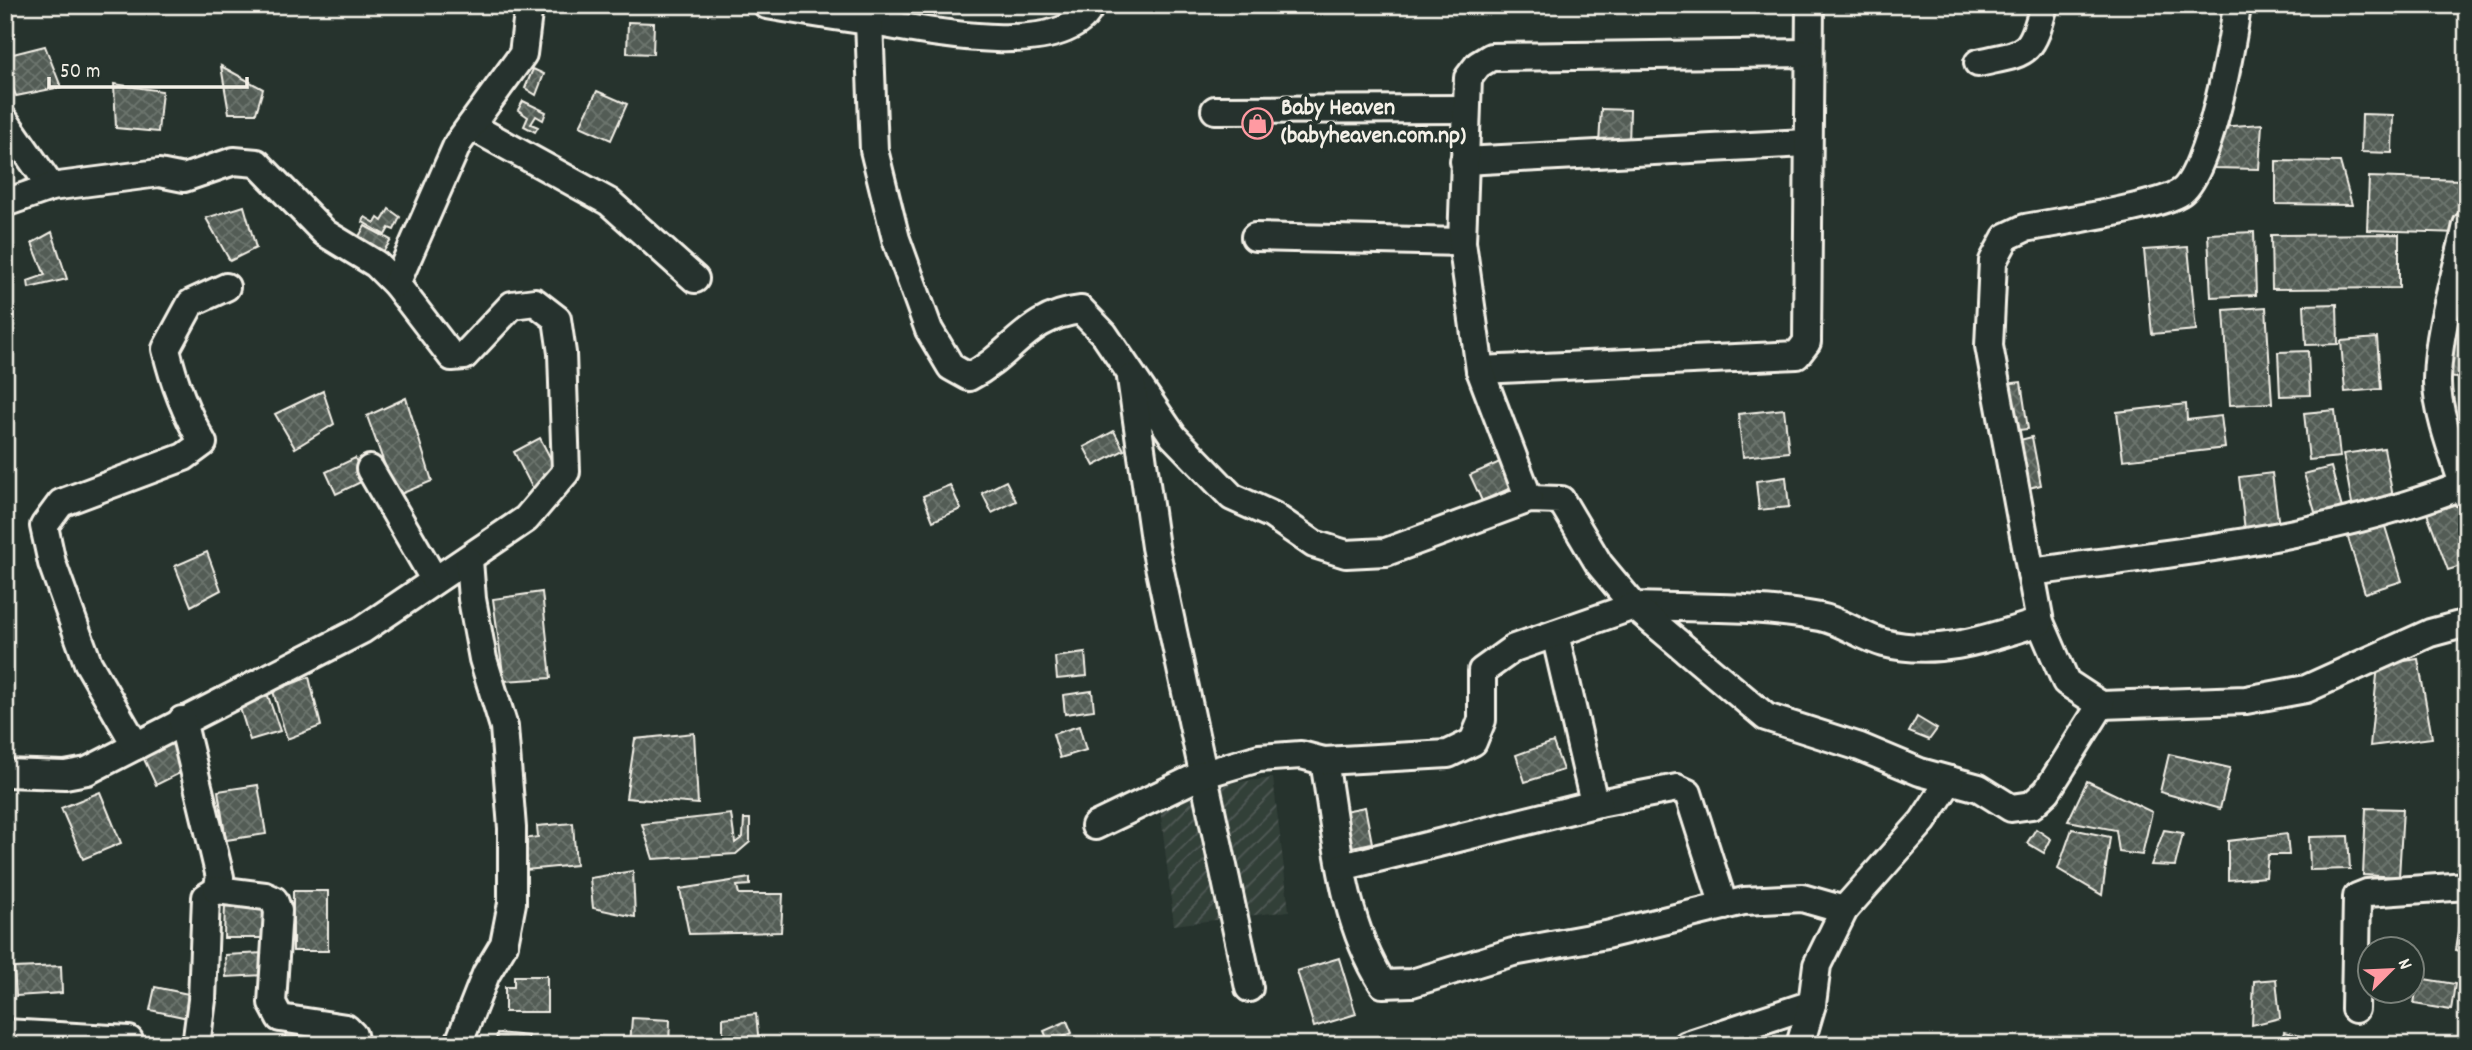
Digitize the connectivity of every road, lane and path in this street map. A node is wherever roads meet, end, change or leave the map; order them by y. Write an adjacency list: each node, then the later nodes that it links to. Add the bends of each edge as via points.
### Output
1 (529, 5): 13 (street, via 523,54)
2 (767, 5): 7 (street)
3 (1091, 5): 7 (street, via 1086,16 1028,38 961,37)
4 (1810, 5): 8 (street)
5 (2044, 5): 9 (street, via 2035,39 2024,52)
6 (2237, 5): 31 (street, via 2217,107 2193,178 2181,192 2025,228 2006,237 1993,261 1989,346)
7 (869, 21): 25 (street, via 877,163 896,239 929,330 951,367 969,377 992,365 1024,333 1056,313 1081,310)
8 (1809, 53): 10 (street, via 1491,57 1468,78); 14 (street)
9 (1978, 63)
10 (1466, 109): 11 (street); 15 (street)
11 (1215, 110)
12 (5, 121): 16 (street)
13 (471, 126): 21 (street, via 610,202); 22 (street, via 458,144)
14 (1806, 143): 15 (street); 24 (street, via 1807,342 1797,355)
15 (1464, 160): 20 (street)
16 (51, 187): 17 (street); 22 (street, via 159,173 184,178 234,161 257,163 324,233 376,264)
17 (5, 203)
18 (2467, 225): 26 (street, via 2437,382)
19 (1255, 237): 20 (street)
20 (1462, 242): 24 (street)
21 (695, 279)
22 (396, 284): 30 (street, via 452,357 464,356 512,305 535,302 557,319 566,472 526,519)
23 (226, 287): 39 (street, via 191,303 166,349 174,382 203,443 184,457 61,503 44,526 52,563 88,663)
24 (1480, 370): 29 (street)
25 (1130, 373): 29 (street, via 1173,436 1232,497 1272,515 1314,544 1346,554 1385,552); 42 (street, via 1155,547)
26 (2459, 445): 28 (street)
27 (370, 469): 32 (street)
28 (2465, 491): 31 (street, via 2318,530 2249,543)
29 (1530, 499): 33 (street, via 1561,500 1599,564)
30 (469, 560): 32 (street); 58 (street, via 483,659 504,727 512,903 504,944 486,974)
31 (2031, 572): 34 (street)
32 (434, 579): 38 (street, via 362,630)
33 (1634, 606): 34 (street, via 1770,611 1823,618 1884,643 1935,649); 36 (street); 43 (street, via 1766,717)
34 (2040, 622): 37 (street, via 2066,682)
35 (2467, 623): 37 (street, via 2430,633 2306,690 2246,700)
36 (1555, 634): 40 (street, via 1514,648 1482,671 1482,720 1473,742 1448,754); 44 (street, via 1592,794)
37 (2101, 705): 43 (street, via 2047,791 2032,805 2011,808 1979,788)
38 (182, 719): 39 (street); 48 (street, via 217,858)
39 (136, 746): 41 (street, via 87,771)
40 (1324, 761): 42 (street, via 1301,755 1259,758); 46 (street)
41 (5, 773)
42 (1201, 775): 45 (street); 51 (street)
43 (1950, 780): 50 (street, via 1923,821)
44 (1599, 803): 46 (street); 49 (street, via 1677,788 1688,793)
45 (1095, 826)
46 (1342, 867): 49 (street, via 1349,908 1366,957 1383,984 1412,983 1513,952)
47 (2467, 886): 53 (street, via 2367,892 2357,897)
48 (218, 890): 56 (street, via 206,897); 57 (street, via 274,900 278,911 272,1003 280,1018 346,1028)
49 (1724, 906): 50 (street, via 1802,898)
50 (1844, 910): 52 (street, via 1816,965)
51 (1249, 988)
52 (1812, 1004): 59 (street); 60 (street)
53 (2355, 1009)
54 (5, 1033): 55 (street)
55 (130, 1040)
56 (196, 1045)
57 (355, 1045)
58 (458, 1045)
59 (1687, 1045)
60 (1800, 1045)

